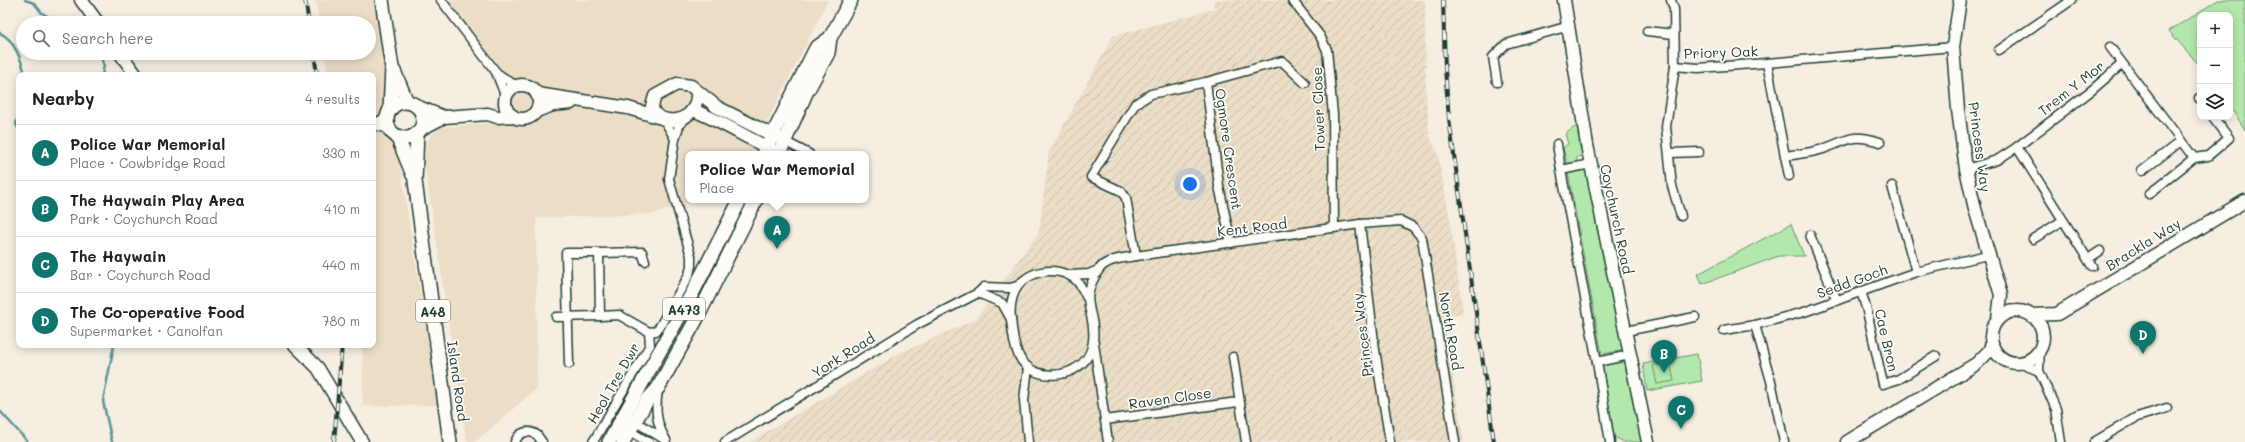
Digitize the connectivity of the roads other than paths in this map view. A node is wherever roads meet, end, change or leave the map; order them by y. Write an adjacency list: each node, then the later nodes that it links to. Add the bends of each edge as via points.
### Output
1 (81, 0): 10 (street)
2 (382, 0): 22 (main road, A48)
3 (441, 0): 24 (street)
4 (851, 0): 14 (main road)
5 (1292, 0): 76 (street, Tower Close, via 1320,36 1327,50 1332,114)
6 (1564, 0): 11 (street, Coychurch Road)
7 (1671, 0): 13 (street, Priory Oak, via 1674,9)
8 (1960, 0): 15 (street, Princess Way)
9 (2072, 0): 17 (street)
10 (93, 16)
11 (1569, 26): 26 (street, via 1506,44 1494,57); 61 (street, Coychurch Road)
12 (1647, 31): 13 (street, Priory Oak)
13 (1674, 34): 21 (street, Priory Oak)
14 (830, 38): 47 (main road, via 816,48); 49 (main road, via 828,53)
15 (1953, 47): 19 (street, Priory Oak); 62 (street, Princess Way)
16 (2110, 47): 20 (street)
17 (1999, 50)
18 (125, 60): 23 (street)
19 (1767, 63): 21 (street, Priory Oak, via 1698,68); 59 (street)
20 (2122, 64): 50 (street, Trem Y Mor); 53 (street, Trem Y Mor)
21 (1675, 66): 58 (street, Priory Oak, via 1666,127)
22 (392, 68): 34 (main road, A48); 43 (main road, A48)
23 (134, 72)
24 (496, 72): 28 (street); 31 (street)
25 (1206, 82): 27 (street, Ogmore Crescent, via 1282,61); 79 (street, Ogmore Crescent, via 1219,186); 83 (street, Ogmore Crescent, via 1151,94 1135,104 1092,177 1121,191 1126,198)
26 (1497, 82)
27 (1305, 83)
28 (516, 86): 30 (street, via 524,85); 31 (street)
29 (697, 92): 32 (street, via 691,86 677,84 659,92); 37 (street, via 696,105); 47 (street, via 717,107)
30 (537, 94): 33 (street); 36 (street)
31 (505, 97): 38 (street, via 496,110); 39 (street, via 508,112)
32 (653, 99): 35 (street, via 643,105); 41 (street, via 653,112)
33 (578, 102): 35 (street); 36 (street, via 553,105)
34 (412, 104): 40 (street); 43 (main road, via 399,103); 46 (main road, A48, via 422,116)
35 (628, 108): 41 (street)
36 (536, 111): 39 (street, via 523,119)
37 (691, 112): 41 (street, via 674,121); 48 (street, Heol Tre Dwr, via 679,126); 54 (street, via 716,120)
38 (488, 114): 39 (street, via 497,117); 40 (street)
39 (513, 116)
40 (444, 117): 46 (street)
41 (662, 119): 48 (street)
42 (2215, 120): 60 (street, via 2230,138 2208,156)
43 (391, 123): 44 (street); 45 (street); 46 (main road, via 410,137); 66 (main road, A48)
44 (376, 125)
45 (376, 125)
46 (419, 131): 66 (main road, A48)
47 (772, 135): 49 (street); 54 (main road)
48 (675, 139): 106 (street, Heol Tre Dwr, via 669,187 691,256 691,266 689,275 660,326 656,331)
49 (784, 141): 55 (main road); 56 (street)
50 (2181, 141): 60 (street, Trem Y Mor); 64 (street)
51 (1880, 142): 59 (street, via 1863,136 1847,138 1822,150)
52 (1557, 144): 63 (street)
53 (2017, 147): 62 (street, Trem Y Mor, via 1997,160); 73 (street)
54 (764, 151)
55 (781, 151)
56 (803, 151)
57 (1699, 152): 58 (street)
58 (1670, 153): 72 (street, Priory Oak, via 1672,186)
59 (1785, 156): 65 (street)
60 (2194, 158): 68 (street)
61 (1591, 164): 63 (street); 105 (street, Coychurch Road)
62 (1966, 169): 82 (street, Princess Way)
63 (1561, 170): 115 (street)
64 (2142, 171)
65 (1789, 176)
66 (415, 181): 128 (main road, Island Road / A48)
67 (1892, 186): 86 (street)
68 (2148, 194)
69 (2245, 201): 95 (street, Brackla Way)
70 (738, 203): 125 (main road, A473)
71 (754, 203): 121 (main road, A473, via 697,318)
72 (1681, 216)
73 (2062, 221): 78 (street); 80 (street, via 2090,262)
74 (1360, 224): 75 (street, Kent Road, via 1400,221); 76 (street, Kent Road); 139 (street, Princes Way, via 1375,350)
75 (1413, 227): 140 (street, North Road, via 1422,238)
76 (1334, 228): 79 (street, Kent Road)
77 (1810, 236): 93 (street)
78 (2033, 239)
79 (1231, 243): 83 (street, Kent Road)
80 (2100, 251)
81 (599, 253): 84 (street, via 642,252); 97 (street, via 566,254); 98 (street)
82 (1988, 255): 86 (street, Sedd Goch); 91 (street, Princess Way)
83 (1136, 256): 85 (street, Kent Road, via 1109,262)
84 (645, 261)
85 (1098, 270): 87 (street, Kent Road, via 1089,274); 92 (street, via 1089,287)
86 (1916, 272): 89 (street, Sedd Goch)
87 (1069, 275): 88 (street, via 1040,272 1031,275); 92 (street, via 1081,286)
88 (1017, 286): 90 (street, York Road, via 984,287); 102 (street, via 1011,307)
89 (1861, 292): 93 (street, Sedd Goch); 113 (street, Cae Bron, via 1883,384 1899,379)
90 (978, 293): 102 (street, via 1002,303); 135 (street, York Road, via 918,324)
91 (2001, 295): 94 (street, Princess Way); 101 (street, Princess Way)
92 (1087, 298): 108 (street)
93 (1837, 301): 103 (street, Sedd Goch)
94 (2018, 312): 96 (street); 101 (street, via 2006,314)
95 (2057, 314): 96 (street, Brackla Way); 107 (street, Brackla Way)
96 (2031, 315): 107 (street, via 2039,323)
97 (568, 316): 98 (street); 99 (street); 117 (street)
98 (600, 316): 106 (street, via 619,315)
99 (556, 317)
100 (1696, 317): 105 (street)
101 (1998, 319): 109 (street, via 1991,335)
102 (1011, 320): 119 (street, via 1016,349)
103 (1755, 325): 104 (street, Sedd Goch); 143 (street, via 1771,381)
104 (1724, 330)
105 (1626, 331): 112 (street, Coychurch Road)
106 (649, 332): 131 (street, Heol Tre Dwr, via 650,345)
107 (2042, 333): 110 (street)
108 (1094, 340): 119 (street, via 1081,365 1063,374 1046,375); 124 (street)
109 (1992, 344): 116 (street, via 1996,352); 118 (street)
110 (2040, 347): 116 (street, via 2030,360); 120 (street)
111 (299, 348): 127 (street, via 318,368)
112 (1630, 355): 115 (street); 142 (street, Coychurch Road)
113 (1936, 356)
114 (1233, 357): 122 (street)
115 (1597, 362): 141 (street)
116 (2013, 362): 118 (street); 120 (street)
117 (569, 364)
118 (1976, 364): 144 (street)
119 (1028, 367): 136 (street, via 1024,410)
120 (2039, 371): 145 (street, via 2056,409)
121 (658, 388): 125 (main road, A473); 126 (street, via 656,413 660,431)
122 (1238, 402): 124 (street, Raven Close); 138 (street)
123 (2167, 408): 146 (street, via 2137,416)
124 (1105, 420): 137 (street)
125 (627, 423): 126 (street); 132 (main road, A473); 133 (main road, A473); 134 (street)
126 (667, 441)
127 (362, 442)
128 (450, 442)
129 (515, 442): 130 (street, via 519,434 528,431 537,434)
130 (542, 442)
131 (593, 442)
132 (609, 442)
133 (622, 442)
134 (648, 442)
135 (724, 442)
136 (1028, 442)
137 (1108, 442)
138 (1246, 442)
139 (1390, 442)
140 (1455, 442)
141 (1610, 442)
142 (1648, 442)
143 (1784, 442)
144 (1847, 442)
145 (2061, 442)
146 (2094, 442)

